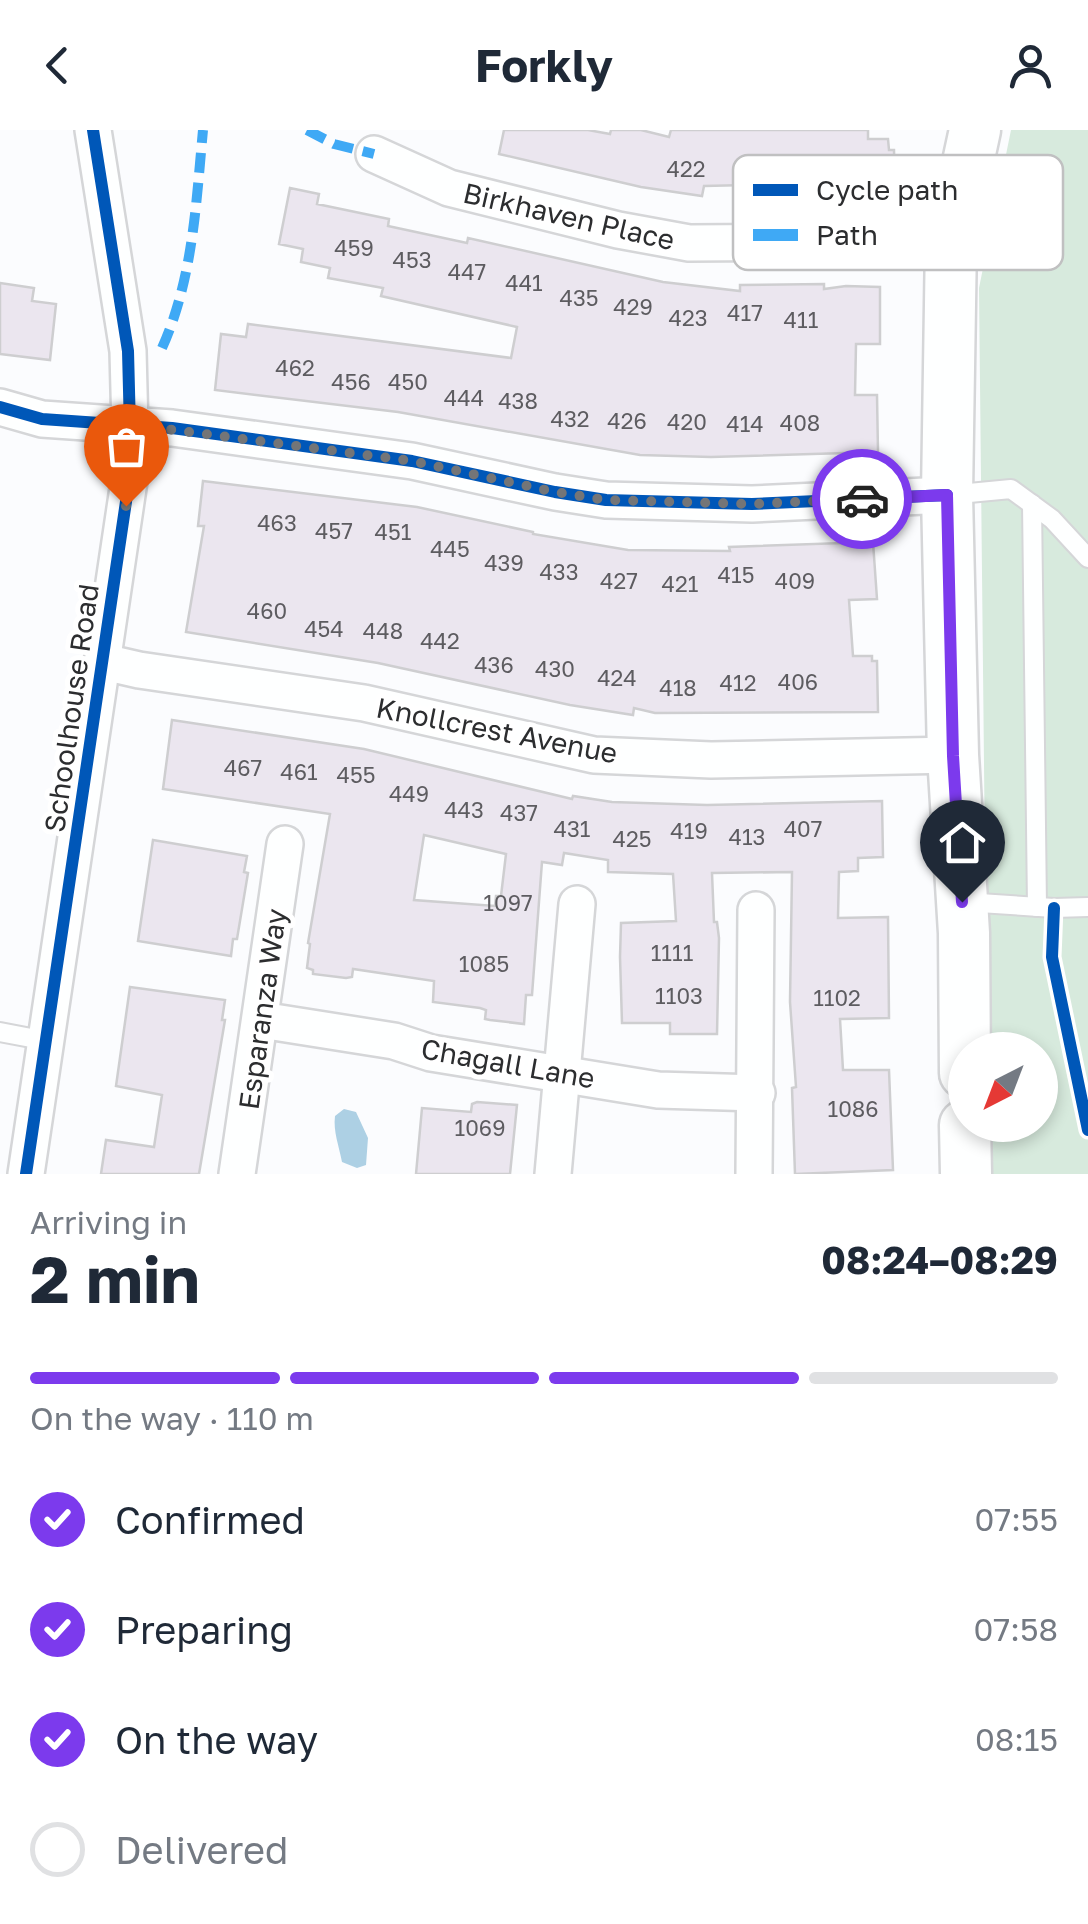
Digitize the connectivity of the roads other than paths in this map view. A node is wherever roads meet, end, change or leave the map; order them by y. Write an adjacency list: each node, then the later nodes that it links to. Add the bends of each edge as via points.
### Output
1 (93, 130): 8 (street, Schoolhouse Road, via 128,351)
2 (975, 130): 4 (street)
3 (374, 154): 5 (street, Birkhaven Place, via 449,188 618,230 689,243)
4 (969, 155)
5 (733, 243)
6 (950, 270): 9 (street)
7 (0, 406): 8 (street, via 42,419)
8 (128, 424): 9 (street, via 412,461 606,500 752,504); 12 (street, Schoolhouse Road, via 131,468)
9 (947, 495): 10 (lane, via 1012,489); 13 (street)
10 (1032, 504): 11 (lane); 17 (lane)
11 (1088, 558)
12 (104, 662): 13 (street, Knollcrest Avenue, via 364,703 594,755); 23 (street, Schoolhouse Road)
13 (953, 756): 15 (street)
14 (285, 844): 20 (street, Esparanza Way)
15 (962, 902): 17 (lane); 22 (street)
16 (578, 904): 24 (street)
17 (1037, 907): 18 (lane)
18 (1088, 907)
19 (756, 910): 25 (street)
20 (261, 1020): 24 (street, Chagall Lane); 28 (street, Esparanza Way)
21 (0, 1032): 23 (lane)
22 (964, 1032)
23 (47, 1041): 27 (street, Schoolhouse Road)
24 (563, 1074): 25 (street, Chagall Lane, via 658,1090); 29 (street)
25 (757, 1093): 30 (street)
26 (966, 1142): 31 (street)
27 (26, 1174)
28 (237, 1174)
29 (553, 1174)
30 (754, 1174)
31 (966, 1174)

